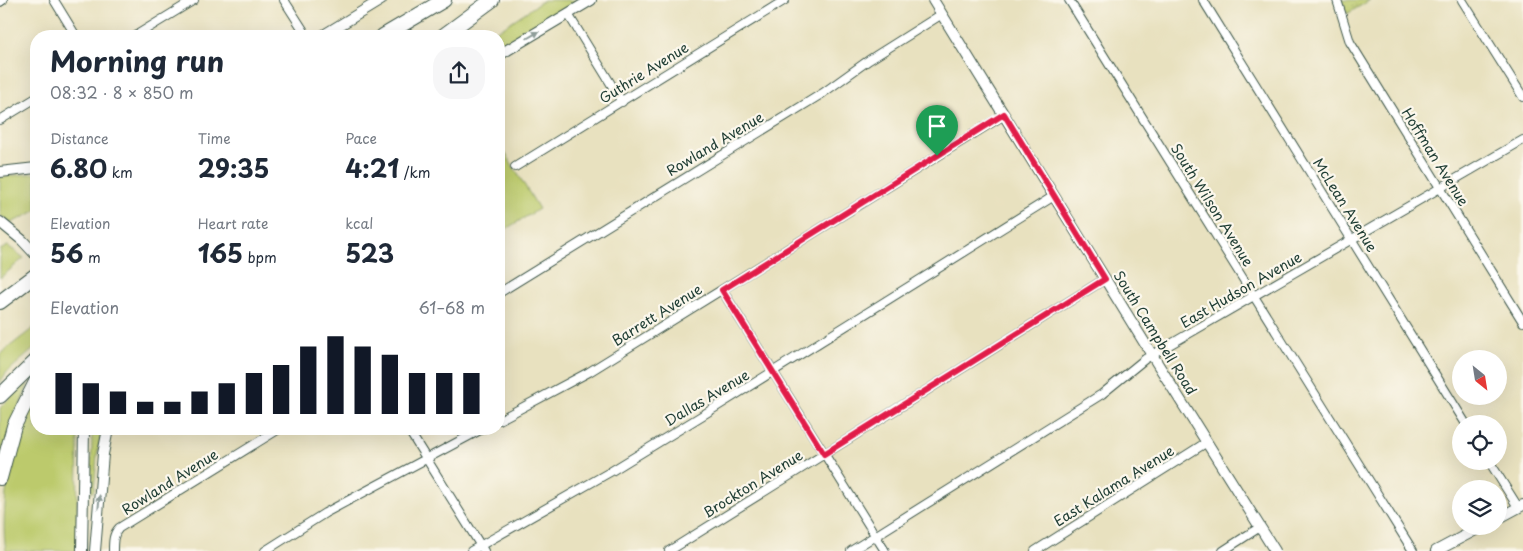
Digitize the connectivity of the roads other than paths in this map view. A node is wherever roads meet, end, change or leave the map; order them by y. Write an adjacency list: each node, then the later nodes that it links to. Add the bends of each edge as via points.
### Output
1 (54, 0): 16 (street)
2 (194, 0): 17 (street)
3 (284, 0): 18 (street)
4 (381, 0): 19 (street)
5 (444, 0): 20 (highway)
6 (492, 0): 21 (highway)
7 (591, 0): 14 (street)
8 (785, 0): 25 (street, Guthrie Avenue)
9 (933, 0): 15 (street, South Campbell Road)
10 (1070, 0): 41 (street, South Wilson Avenue)
11 (1203, 0): 35 (street, McLean Avenue)
12 (1336, 0): 32 (street, Hoffman Avenue, via 1350,42)
13 (1462, 0): 23 (street)
14 (568, 14): 22 (street, one-way to 14); 25 (street)
15 (942, 14): 26 (street, South Campbell Road); 39 (street, Rowland Avenue, via 822,93)
16 (72, 30)
17 (146, 30)
18 (303, 30)
19 (332, 30)
20 (394, 30)
21 (451, 30)
22 (505, 51)
23 (1523, 98)
24 (30, 102): 27 (street)
25 (622, 102): 29 (street, Guthrie Avenue)
26 (1004, 114): 33 (street, South Campbell Road); 40 (street, Barrett Avenue)
27 (0, 120)
28 (1523, 140): 32 (street, East Hudson Avenue)
29 (515, 167)
30 (30, 169): 31 (street)
31 (0, 172)
32 (1440, 189): 35 (street, East Hudson Avenue); 43 (street, Hoffman Avenue)
33 (1054, 196): 37 (street, South Campbell Road); 46 (street, Dallas Avenue)
34 (0, 222): 36 (street)
35 (1352, 240): 41 (street, East Hudson Avenue); 49 (street, McLean Avenue)
36 (30, 249)
37 (1105, 279): 44 (street, South Campbell Road); 57 (street, Brockton Avenue)
38 (30, 280): 42 (highway)
39 (505, 288)
40 (722, 290): 46 (street); 50 (street, Barrett Avenue, via 589,372)
41 (1254, 296): 44 (street, East Hudson Avenue); 78 (street, South Wilson Avenue)
42 (0, 302)
43 (1523, 322)
44 (1152, 355): 56 (street, South Campbell Road); 64 (street, East Hudson Avenue, via 1102,394)
45 (30, 367): 48 (highway)
46 (773, 372): 57 (street); 66 (street, Dallas Avenue)
47 (30, 394): 60 (highway, via 14,426)
48 (0, 396)
49 (1460, 415)
50 (505, 417)
51 (84, 435): 68 (street)
52 (107, 435): 69 (street, one-way to 52)
53 (270, 435): 67 (street, Rowland Avenue, via 119,528 113,539)
54 (412, 435): 58 (street)
55 (470, 435): 58 (street)
56 (1206, 442): 63 (street, South Campbell Road); 75 (street, East Kalama Avenue)
57 (824, 454): 64 (street); 72 (street, Brockton Avenue)
58 (426, 458): 66 (street); 70 (street, via 325,513)
59 (1495, 470): 61 (street)
60 (0, 478)
61 (1520, 506): 62 (street)
62 (1507, 513)
63 (1260, 528): 76 (street); 77 (street, South Campbell Road)
64 (875, 535): 73 (street, East Hudson Avenue); 74 (street)
65 (1466, 535): 79 (street)
66 (482, 548): 71 (street, Dallas Avenue)
67 (113, 550)
68 (82, 551)
69 (95, 551)
70 (265, 551)
71 (471, 551)
72 (668, 551)
73 (851, 551)
74 (885, 551)
75 (1035, 551)
76 (1223, 551)
77 (1275, 551)
78 (1413, 551)
79 (1436, 551)

